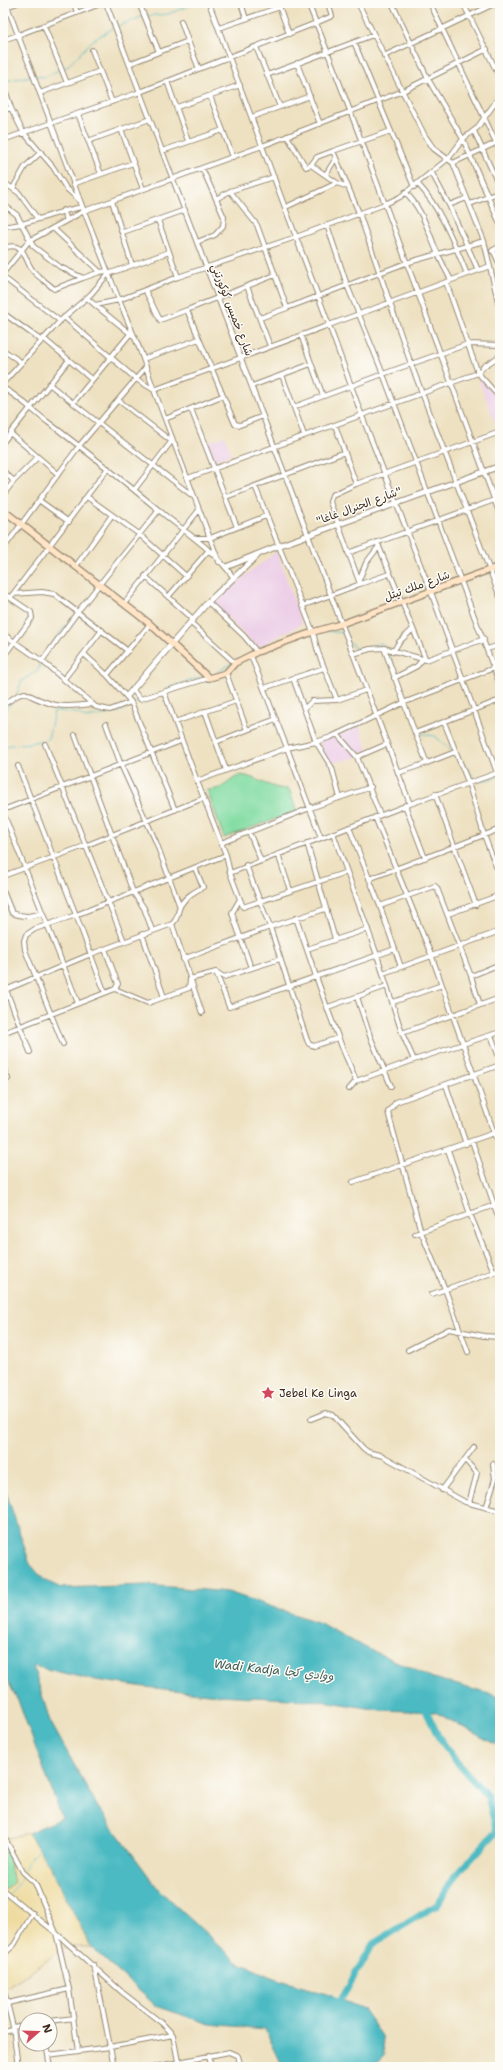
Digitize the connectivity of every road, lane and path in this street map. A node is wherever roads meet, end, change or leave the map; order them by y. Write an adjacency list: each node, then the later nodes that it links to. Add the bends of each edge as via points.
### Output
1 (17, 3): 14 (street)
2 (74, 3): 17 (street)
3 (104, 3): 17 (street); 39 (street, شارع خميس كوكورتني)
4 (139, 3): 36 (street)
5 (209, 3): 23 (street)
6 (241, 3): 19 (street)
7 (308, 3): 21 (street)
8 (328, 3): 21 (street, via 332,16)
9 (358, 3): 27 (street)
10 (392, 3): 31 (street)
11 (430, 3): 24 (street)
12 (463, 3): 18 (street)
13 (496, 3): 16 (street); 18 (street)
14 (6, 5): 26 (street)
15 (279, 5): 19 (street); 25 (street)
16 (500, 10)
17 (78, 13): 22 (street)
18 (470, 16): 24 (street); 33 (street)
19 (246, 19): 23 (street)
20 (181, 21): 29 (street)
21 (316, 23): 25 (street); 35 (street)
22 (44, 26): 26 (street); 49 (street)
23 (218, 28): 38 (street)
24 (442, 28): 31 (street); 41 (street)
25 (289, 34): 32 (street)
26 (18, 35): 28 (street); 53 (street)
27 (373, 35): 30 (street); 37 (street)
28 (3, 40)
29 (188, 41): 36 (street); 42 (street)
30 (354, 42): 35 (street); 57 (street)
31 (411, 43): 37 (street); 46 (street)
32 (256, 47): 38 (street); 44 (street)
33 (487, 49): 41 (street); 45 (street)
34 (92, 50): 43 (street)
35 (328, 51): 40 (street); 65 (street)
36 (159, 52): 39 (street)
37 (384, 56): 51 (street)
38 (229, 57): 42 (street); 50 (street)
39 (129, 64): 52 (street, شارع خميس كوكورتني)
40 (297, 64): 44 (street); 55 (street)
41 (459, 64): 46 (street); 67 (street)
42 (199, 69): 47 (street)
43 (100, 71): 49 (street); 58 (street)
44 (267, 75): 61 (street)
45 (500, 78)
46 (428, 79): 51 (street); 78 (street)
47 (167, 81): 52 (street); 60 (street)
48 (3, 83): 62 (street)
49 (67, 83): 53 (street)
50 (240, 85): 54 (street); 68 (street)
51 (403, 91): 57 (street); 93 (street, via 430,145)
52 (140, 92): 58 (street); 69 (street, شارع خميس كوكورتني)
53 (40, 94): 70 (street)
54 (210, 96): 60 (street); 73 (street)
55 (310, 96): 61 (street); 71 (street)
56 (500, 96): 59 (street)
57 (378, 100): 65 (street); 74 (street)
58 (112, 102): 66 (street)
59 (495, 102): 63 (street); 67 (street)
60 (177, 107): 81 (street)
61 (280, 107): 68 (street)
62 (11, 108): 64 (street); 76 (street)
63 (500, 108)
64 (3, 111)
65 (351, 112): 71 (street); 82 (street)
66 (78, 114): 70 (street); 80 (street)
67 (484, 117): 75 (street); 83 (street)
68 (252, 118): 84 (street)
69 (150, 119): 72 (street); 86 (street, شارع خميس كوكورتني)
70 (51, 123): 76 (street); 105 (street)
71 (320, 124): 77 (street)
72 (121, 129): 80 (street); 95 (street)
73 (223, 130): 81 (street); 91 (street)
74 (390, 131): 82 (street); 106 (street)
75 (474, 131): 78 (street); 85 (street)
76 (23, 132): 79 (street); 89 (street)
77 (288, 136): 84 (street); 96 (street, via 306,167)
78 (463, 139): 90 (street); 93 (street)
79 (3, 140)
80 (88, 141): 99 (street)
81 (188, 141): 86 (street)
82 (362, 142): 87 (street); 120 (street)
83 (498, 142): 85 (street); 88 (street)
84 (262, 146): 91 (street); 101 (street)
85 (483, 149): 90 (street); 109 (street)
86 (162, 151): 102 (street, شارع خميس كوكورتني)
87 (333, 151): 92 (street); 96 (street, via 318,157)
88 (500, 151)
89 (41, 152): 108 (street, via 25,167); 117 (street, via 66,188)
90 (471, 156): 94 (street); 114 (street)
91 (233, 157): 97 (street)
92 (336, 158): 100 (street); 107 (street)
93 (449, 158): 94 (street); 98 (street)
94 (453, 162): 115 (street)
95 (133, 163): 99 (street); 110 (street)
96 (311, 165): 100 (street)
97 (202, 168): 102 (street); 116 (street)
98 (432, 173): 106 (street); 122 (street)
99 (100, 174): 105 (street)
100 (326, 174): 104 (street)
101 (274, 177): 111 (street); 123 (street)
102 (173, 179): 110 (street); 126 (street, شارع خميس كوكورتني)
103 (4, 183): 108 (street)
104 (337, 183): 107 (street); 123 (street)
105 (73, 184): 117 (street)
106 (416, 185): 112 (street); 145 (street, via 431,199)
107 (348, 187): 127 (street)
108 (13, 188): 128 (street)
109 (500, 188)
110 (144, 189): 118 (street)
111 (230, 191): 116 (street); 142 (street, via 253,217)
112 (406, 192): 120 (street, via 400,198); 149 (street, via 424,219)
113 (500, 192): 114 (street)
114 (489, 197): 121 (street); 132 (street)
115 (468, 198): 121 (street); 122 (street)
116 (216, 199): 140 (street, via 224,217 224,226 215,235)
117 (79, 200): 124 (street)
118 (112, 201): 124 (street); 136 (street)
119 (3, 204): 131 (street, via 14,212)
120 (385, 204): 127 (street); 151 (street)
121 (470, 204): 139 (street)
122 (449, 205): 141 (street)
123 (286, 207): 137 (street)
124 (83, 209): 125 (street); 129 (street); 158 (street)
125 (63, 210): 128 (street); 129 (street)
126 (185, 210): 130 (street); 140 (street, شارع خميس كوكورتني)
127 (359, 213): 133 (street); 160 (street)
128 (37, 218): 131 (street)
129 (67, 220): 135 (street)
130 (158, 220): 136 (street); 148 (street)
131 (20, 223): 134 (street); 138 (street)
132 (500, 224)
133 (327, 225): 137 (street); 168 (street)
134 (3, 226)
135 (53, 228): 138 (street); 157 (street)
136 (123, 232): 152 (street)
137 (296, 237): 142 (street); 172 (street)
138 (29, 241): 147 (street); 165 (street, via 60,267)
139 (484, 241): 141 (street); 150 (street)
140 (197, 242): 155 (street, شارع خميس كوكورتني)
141 (467, 245): 145 (street); 156 (street)
142 (266, 246): 155 (street); 162 (street)
143 (500, 246): 146 (street)
144 (3, 248): 147 (street, via 13,245)
145 (456, 248): 149 (street); 161 (street)
146 (493, 250): 150 (street); 153 (street)
147 (21, 251): 159 (street); 165 (street, via 35,274 54,289)
148 (169, 252): 152 (street); 164 (street)
149 (438, 253): 151 (street); 166 (street)
150 (488, 253): 154 (street)
151 (406, 263): 160 (street); 171 (street)
152 (132, 265): 158 (street)
153 (500, 265)
154 (490, 266): 156 (street); 175 (street)
155 (206, 267): 164 (street); 174 (street, شارع خميس كوكورتني)
156 (478, 270): 161 (street)
157 (100, 272): 158 (street); 165 (street)
158 (108, 272): 173 (street); 176 (street)
159 (3, 273)
160 (380, 274): 168 (street); 177 (street)
161 (467, 274): 166 (street)
162 (275, 275): 169 (street); 179 (street)
163 (3, 277): 186 (street)
164 (178, 277): 170 (street)
165 (83, 278)
166 (451, 280): 167 (street)
167 (446, 282): 171 (street); 193 (street)
168 (347, 285): 172 (street); 183 (street)
169 (247, 286): 174 (street); 185 (street)
170 (145, 290): 176 (street); 180 (street, via 160,320)
171 (417, 293): 177 (street); 197 (street)
172 (318, 296): 179 (street); 187 (street)
173 (87, 298): 178 (street); 184 (street)
174 (218, 298): 180 (street); 200 (street, شارع خميس كوكورتني)
175 (498, 299): 181 (street)
176 (119, 300): 178 (street); 192 (street)
177 (390, 303): 183 (street); 205 (street)
178 (96, 305): 188 (street)
179 (287, 308): 185 (street)
180 (187, 310): 190 (street)
181 (500, 310)
182 (3, 313): 191 (street)
183 (359, 313): 187 (street); 209 (street)
184 (64, 317): 186 (street); 199 (street)
185 (260, 318): 195 (street)
186 (60, 321): 191 (street)
187 (329, 325): 189 (street); 217 (street)
188 (130, 334): 192 (street); 199 (street)
189 (301, 335): 195 (street); 204 (street)
190 (199, 339): 201 (street); 207 (street)
191 (43, 340): 202 (street); 203 (street)
192 (136, 340): 201 (street)
193 (468, 344): 194 (street); 197 (street); 208 (street)
194 (500, 345)
195 (270, 346): 200 (street)
196 (3, 350): 203 (street)
197 (440, 353): 205 (street); 213 (street)
198 (500, 356): 208 (street)
199 (111, 357): 211 (street); 212 (street)
200 (240, 357): 207 (street); 216 (street, شارع خميس كوكورتني)
201 (143, 359): 206 (street)
202 (68, 360): 212 (street); 215 (street)
203 (21, 362): 214 (street)
204 (311, 364): 210 (street); 222 (street)
205 (411, 364): 209 (street); 220 (street)
206 (146, 368): 211 (street); 219 (street)
207 (211, 368): 219 (street); 221 (street)
208 (478, 373): 213 (street); 223 (street)
209 (383, 374): 217 (street); 226 (street)
210 (282, 375): 216 (street); 227 (street)
211 (136, 379): 219 (street); 224 (street)
212 (92, 380): 225 (street)
213 (451, 382): 220 (street); 239 (street)
214 (3, 384)
215 (49, 384): 225 (street); 228 (street)
216 (252, 386): 230 (street, شارع خميس كوكورتني)
217 (351, 386): 222 (street); 231 (street)
218 (3, 388): 228 (street)
219 (154, 390): 232 (street)
220 (422, 393): 226 (street); 244 (street)
221 (222, 396): 229 (street); 230 (street, via 236,425)
222 (323, 396): 227 (street)
223 (500, 398)
224 (118, 400): 233 (street); 240 (street)
225 (73, 403): 233 (street)
226 (394, 404): 231 (street); 246 (street)
227 (294, 407): 237 (street)
228 (30, 409): 236 (street); 241 (street)
229 (191, 409): 232 (street); 250 (street)
230 (263, 416): 242 (street, شارع خميس كوكورتني)
231 (362, 416): 234 (street); 253 (street)
232 (165, 419): 240 (street)
233 (98, 424): 241 (street); 247 (street)
234 (335, 425): 237 (street); 243 (street)
235 (500, 432): 239 (street)
236 (10, 433): 238 (street); 245 (street)
237 (304, 435): 242 (street)
238 (3, 442)
239 (473, 442): 244 (street); 252 (street)
240 (173, 443): 247 (street); 256 (street)
241 (79, 446): 249 (street); 254 (street)
242 (274, 446): 250 (street); 255 (street, شارع خميس كوكورتني)
243 (344, 452): 255 (street); 259 (street)
244 (445, 452): 246 (street); 258 (street)
245 (38, 457): 254 (street); 257 (street)
246 (417, 462): 253 (street); 262 (street)
247 (153, 465): 261 (street); 265 (street)
248 (500, 466): 252 (street, "شارع الجنرال غاغا")
249 (108, 468): 261 (street); 264 (street)
250 (215, 469): 256 (street); 266 (street)
251 (3, 471): 257 (street)
252 (484, 472): 258 (street, "شارع الجنرال غاغا"); 268 (street)
253 (386, 473): 259 (street); 270 (street)
254 (58, 474): 269 (street)
255 (284, 474): 260 (street); 286 (street, شارع خميس كوكورتني)
256 (188, 478): 265 (street)
257 (14, 481): 263 (street)
258 (456, 482): 262 (street, "شارع الجنرال غاغا"); 274 (street)
259 (356, 484): 280 (street, via 330,498)
260 (254, 486): 266 (street); 277 (street)
261 (135, 489): 272 (street)
262 (428, 491): 270 (street, "شارع الجنرال غاغا"); 278 (street)
263 (3, 495)
264 (87, 497): 276 (street); 279 (street)
265 (195, 497): 273 (street)
266 (226, 497): 282 (street)
267 (500, 498): 268 (street)
268 (494, 500): 274 (street); 275 (street)
269 (40, 501): 279 (street); 281 (street)
270 (398, 503): 280 (street, "شارع الجنرال غاغا"); 284 (street)
271 (3, 510): 281 (main road)
272 (159, 510): 283 (street); 285 (street)
273 (199, 510): 283 (street); 288 (street)
274 (467, 510): 278 (street); 301 (street)
275 (500, 514)
276 (112, 515): 285 (street); 298 (street)
277 (266, 516): 282 (street); 291 (street)
278 (438, 520): 284 (street); 306 (street)
279 (69, 522): 290 (street)
280 (339, 524): 286 (street, "شارع الجنرال غاغا"); 294 (street)
281 (22, 525): 290 (main road); 292 (street)
282 (238, 527): 288 (street)
283 (182, 529): 287 (street); 295 (street)
284 (408, 531): 289 (street); 309 (street)
285 (139, 534): 295 (street); 308 (street)
286 (308, 536): 291 (street, "شارع الجنرال غاغا"); 311 (street, شارع خميس كوكورتني)
287 (194, 538): 288 (street); 293 (street)
288 (210, 538): 297 (street)
289 (378, 544): 294 (street); 302 (street); 307 (street, via 366,563)
290 (49, 546): 298 (main road); 312 (street)
291 (278, 546): 296 (street, "شارع الجنرال غاغا"); 318 (street)
292 (3, 549)
293 (208, 551): 297 (street); 304 (street)
294 (348, 553): 307 (street)
295 (162, 554): 303 (street); 304 (street)
296 (260, 554): 300 (street, "شارع الجنرال غاغا"); 305 (street)
297 (219, 562): 300 (street)
298 (76, 566): 308 (main road)
299 (500, 566): 301 (main road, شارع ملك تيتل)
300 (226, 567): 305 (street)
301 (489, 570): 306 (main road, شارع ملك تيتل); 314 (street)
302 (389, 574): 307 (street); 316 (street)
303 (145, 576): 313 (street); 317 (street)
304 (186, 576): 313 (street)
305 (233, 577): 315 (street)
306 (461, 580): 309 (main road, شارع ملك تيتل); 327 (street)
307 (359, 582): 311 (street)
308 (99, 584): 317 (main road); 319 (street)
309 (431, 592): 316 (main road, شارع ملك تيتل); 334 (street)
310 (3, 593): 312 (street)
311 (330, 595): 318 (street); 322 (street, شارع خميس كوكورتني)
312 (12, 596): 319 (street, via 50,592); 328 (street, via 32,614 32,618)
313 (168, 597): 320 (street)
314 (500, 597)
315 (208, 602): 320 (street); 335 (street)
316 (402, 602): 322 (main road, شارع ملك تيتل); 324 (street)
317 (124, 604): 321 (main road)
318 (302, 606): 325 (street)
319 (78, 612): 323 (street); 342 (street)
320 (191, 620): 329 (street); 343 (street)
321 (150, 624): 329 (main road); 333 (street)
322 (341, 624): 325 (main road, شارع ملك تيتل); 338 (street, شارع خميس كوكورتني)
323 (102, 630): 333 (street); 337 (street)
324 (412, 630): 336 (street); 341 (street)
325 (313, 632): 335 (main road, شارع ملك تيتل); 344 (street)
326 (3, 634): 328 (street)
327 (484, 640): 332 (street); 334 (street)
328 (15, 643): 340 (street); 342 (street)
329 (172, 643): 348 (main road); 355 (street)
330 (500, 644): 332 (street)
331 (384, 648): 336 (street); 338 (street); 350 (street)
332 (487, 649): 345 (street)
333 (128, 651): 347 (street)
334 (453, 651): 341 (street); 352 (street)
335 (257, 652): 339 (main road, شارع ملك تيتل)
336 (393, 652): 341 (street)
337 (84, 654): 347 (street); 351 (street)
338 (353, 654): 356 (street, شارع خميس كوكورتني)
339 (251, 656): 343 (main road, شارع ملك تيتل); 354 (street)
340 (3, 657)
341 (424, 660): 350 (street)
342 (42, 661): 351 (street)
343 (235, 663): 346 (main road)
344 (324, 668): 349 (street); 359 (street)
345 (494, 668): 352 (street); 353 (street)
346 (226, 672): 348 (main road); 361 (street)
347 (107, 675): 358 (street)
348 (209, 678): 357 (street)
349 (293, 678): 354 (street); 366 (street)
350 (394, 678): 363 (street)
351 (64, 679): 364 (street)
352 (463, 681): 363 (street); 367 (street)
353 (500, 685)
354 (264, 688): 370 (street)
355 (133, 690): 357 (street, via 140,699); 358 (street)
356 (366, 690): 359 (street); 369 (street, شارع خميس كوكورتني)
357 (164, 692): 371 (street)
358 (127, 696): 362 (street)
359 (337, 700): 366 (street, via 312,701)
360 (500, 700): 367 (street)
361 (236, 701): 368 (street); 374 (street)
362 (131, 702): 364 (street, via 110,710); 385 (street)
363 (403, 703): 369 (street); 375 (street)
364 (92, 704): 365 (street, via 60,707 49,705 25,693)
365 (3, 705)
366 (304, 709): 380 (street)
367 (474, 710): 372 (street); 391 (street)
368 (205, 711): 371 (street); 379 (street)
369 (376, 716): 376 (street); 382 (street, شارع خميس كوكورتني)
370 (276, 719): 374 (street); 383 (street)
371 (175, 722): 378 (street)
372 (444, 722): 375 (street); 384 (street)
373 (106, 724): 389 (street)
374 (247, 730): 379 (street)
375 (415, 733): 387 (street)
376 (337, 734): 380 (street); 386 (street)
377 (75, 735): 393 (street)
378 (182, 740): 385 (street); 394 (street)
379 (216, 742): 390 (street)
380 (316, 742): 383 (street); 401 (street, via 332,768)
381 (45, 744): 397 (street)
382 (387, 744): 386 (street); 392 (street, شارع خميس كوكورتني)
383 (287, 748): 390 (street); 405 (street)
384 (455, 752): 387 (street); 396 (street)
385 (151, 753): 389 (street); 406 (street)
386 (357, 757): 398 (street)
387 (426, 763): 392 (street)
388 (18, 766): 402 (street)
389 (121, 766): 393 (street); 410 (street)
390 (226, 770): 394 (street)
391 (499, 772): 395 (street); 396 (street)
392 (398, 773): 403 (street, شارع خميس كوكورتني)
393 (92, 776): 397 (street); 415 (street)
394 (196, 781): 400 (street)
395 (500, 781)
396 (468, 782): 399 (street); 416 (street)
397 (64, 787): 402 (street); 420 (street)
398 (371, 787): 401 (street); 408 (street)
399 (435, 794): 403 (street); 421 (street)
400 (204, 798): 406 (street); 418 (street)
401 (340, 798): 405 (street)
402 (31, 800): 407 (street); 424 (street)
403 (410, 804): 404 (street)
404 (405, 805): 408 (street); 425 (street)
405 (310, 808): 413 (street); 417 (street)
406 (175, 810): 410 (street)
407 (3, 811): 429 (street)
408 (380, 815): 409 (street)
409 (375, 817): 411 (street); 431 (street)
410 (146, 822): 415 (street); 437 (street, via 161,854)
411 (349, 827): 414 (street); 436 (street)
412 (500, 829): 416 (street)
413 (250, 832): 418 (street); 426 (street)
414 (333, 833): 417 (street); 432 (street)
415 (113, 834): 420 (street); 441 (street)
416 (484, 835): 421 (street); 428 (street)
417 (321, 838): 419 (street)
418 (221, 843): 423 (street)
419 (307, 844): 422 (street); 438 (street)
420 (87, 845): 424 (street); 446 (street)
421 (454, 846): 425 (street); 447 (street)
422 (278, 854): 426 (street); 439 (street)
423 (226, 855): 430 (street); 433 (street)
424 (54, 857): 429 (street); 453 (street)
425 (425, 858): 431 (street)
426 (260, 861): 427 (street)
427 (246, 865): 433 (street); 445 (street)
428 (498, 865): 435 (street)
429 (25, 867): 434 (street); 451 (street)
430 (195, 868): 437 (street); 449 (street, via 203,887 187,896)
431 (397, 869): 436 (street); 443 (street)
432 (347, 872): 438 (street); 458 (street)
433 (230, 873): 444 (street)
434 (3, 876)
435 (500, 877)
436 (369, 878): 448 (street)
437 (168, 879): 441 (street); 449 (street)
438 (318, 881): 439 (street); 450 (street)
439 (290, 890): 445 (street)
440 (3, 891): 451 (street, via 12,913 30,917)
441 (133, 892): 446 (street); 459 (street, via 144,908)
442 (500, 896): 447 (street)
443 (408, 897): 448 (street); 452 (street, via 435,886); 471 (street)
444 (240, 899): 445 (street, via 243,907); 462 (street, via 232,913)
445 (260, 900): 457 (street)
446 (108, 902): 453 (street); 464 (street)
447 (476, 905): 452 (street)
448 (380, 906): 468 (street)
449 (180, 907): 456 (street, via 178,917)
450 (325, 909): 454 (street); 463 (street)
451 (42, 913): 455 (street)
452 (448, 914): 465 (street)
453 (76, 915): 455 (street); 469 (street)
454 (296, 918): 457 (street); 467 (street)
455 (46, 924): 474 (street); 481 (street, via 30,931 24,941)
456 (172, 924): 459 (street); 472 (street)
457 (270, 927): 462 (street); 473 (street)
458 (368, 929): 463 (street); 470 (street)
459 (152, 930): 461 (street)
460 (500, 931): 465 (street)
461 (142, 934): 464 (street); 491 (street)
462 (241, 938): 472 (street); 477 (street)
463 (335, 939): 467 (street)
464 (124, 941): 466 (street)
465 (459, 946): 471 (street); 480 (street)
466 (104, 949): 469 (street); 488 (street, via 118,984)
467 (306, 949): 482 (street)
468 (395, 949): 470 (street); 476 (street)
469 (91, 954): 474 (street); 490 (street)
470 (377, 956): 479 (street); 482 (street)
471 (432, 957): 476 (street); 485 (street)
472 (184, 959): 483 (street)
473 (280, 959): 477 (street); 487 (street)
474 (64, 965): 481 (street); 495 (street)
475 (500, 965): 480 (street)
476 (401, 966): 479 (street)
477 (251, 968): 478 (street, via 224,977)
478 (216, 972): 483 (street); 487 (street, via 230,1007)
479 (383, 973): 486 (street)
480 (471, 976): 496 (street)
481 (36, 977): 489 (street); 499 (street)
482 (317, 978): 487 (street); 497 (street)
483 (190, 979): 491 (street, via 189,988); 498 (street)
484 (3, 982): 489 (street)
485 (442, 984): 494 (street); 500 (street)
486 (387, 986): 492 (street); 494 (street)
487 (289, 987): 506 (street, via 297,1016 309,1044 314,1046)
488 (116, 989): 490 (street); 491 (street, via 148,1003)
489 (4, 990): 501 (street)
490 (105, 993): 495 (street)
491 (164, 997)
492 (358, 997): 497 (street); 514 (street)
493 (500, 998): 496 (street)
494 (393, 1002): 504 (street)
495 (78, 1003): 499 (street)
496 (480, 1005): 500 (street)
497 (328, 1007): 506 (street)
498 (202, 1013)
499 (51, 1014): 501 (street); 507 (street)
500 (453, 1016): 504 (street); 508 (street)
501 (20, 1026): 503 (street); 509 (street)
502 (500, 1032): 505 (street)
503 (3, 1033)
504 (402, 1033): 510 (street)
505 (491, 1035): 508 (street); 511 (street)
506 (338, 1038): 517 (street)
507 (63, 1044)
508 (463, 1044): 510 (street); 515 (street)
509 (30, 1052)
510 (414, 1060): 514 (street)
511 (500, 1060)
512 (500, 1065): 515 (street)
513 (3, 1067): 516 (street)
514 (384, 1070): 517 (street); 519 (street)
515 (474, 1075): 518 (street); 522 (street)
516 (8, 1079)
517 (356, 1081): 520 (street)
518 (446, 1085): 524 (street); 527 (street, via 396,1102 388,1112)
519 (391, 1086)
520 (349, 1089)
521 (500, 1130): 522 (street)
522 (494, 1133): 523 (street); 526 (street)
523 (472, 1141): 524 (street); 530 (street)
524 (466, 1144): 525 (street)
525 (448, 1150): 527 (street); 531 (street)
526 (500, 1151)
527 (404, 1165): 528 (street); 533 (street)
528 (353, 1182)
529 (500, 1203): 530 (street)
530 (494, 1205): 531 (street); 532 (street)
531 (470, 1214): 533 (street); 536 (street)
532 (500, 1222)
533 (421, 1232): 534 (street); 537 (street)
534 (415, 1234)
535 (500, 1270): 536 (street)
536 (494, 1272): 537 (street)
537 (446, 1289): 538 (street); 539 (street)
538 (432, 1294)
539 (461, 1332): 540 (street); 541 (street, via 449,1329); 542 (street)
540 (500, 1337)
541 (408, 1350)
542 (468, 1352)
543 (311, 1419): 547 (street, via 326,1413 333,1415 362,1448 383,1456)
544 (474, 1447): 545 (street)
545 (465, 1460): 547 (street); 548 (street, via 477,1473)
546 (494, 1464): 549 (street, via 495,1479)
547 (442, 1490): 548 (street)
548 (469, 1503): 549 (street)
549 (486, 1508): 550 (street)
550 (500, 1511)
551 (3, 1835): 554 (street, via 23,1872 35,1883)
552 (3, 1890): 553 (street)
553 (33, 1913): 554 (street); 555 (street, via 14,1945)
554 (56, 1933): 556 (street); 558 (street)
555 (3, 1955)
556 (94, 1965): 565 (street, via 123,1993 164,2024); 566 (street)
557 (3, 1986): 559 (street)
558 (69, 1989): 559 (street); 560 (street)
559 (8, 2004): 563 (street)
560 (74, 2018): 561 (street); 567 (street)
561 (58, 2020)
562 (18, 2027): 563 (street)
563 (13, 2028): 564 (street); 572 (street)
564 (3, 2032)
565 (173, 2035): 566 (street); 571 (street)
566 (110, 2047): 567 (street); 574 (street)
567 (78, 2051): 569 (street)
568 (47, 2052): 569 (street)
569 (48, 2055): 573 (street)
570 (208, 2055): 571 (street); 576 (street); 577 (street, via 230,2052 238,2056)
571 (179, 2065): 575 (street)
572 (18, 2067)
573 (50, 2067)
574 (114, 2067)
575 (154, 2067)
576 (211, 2067)
577 (242, 2067)

